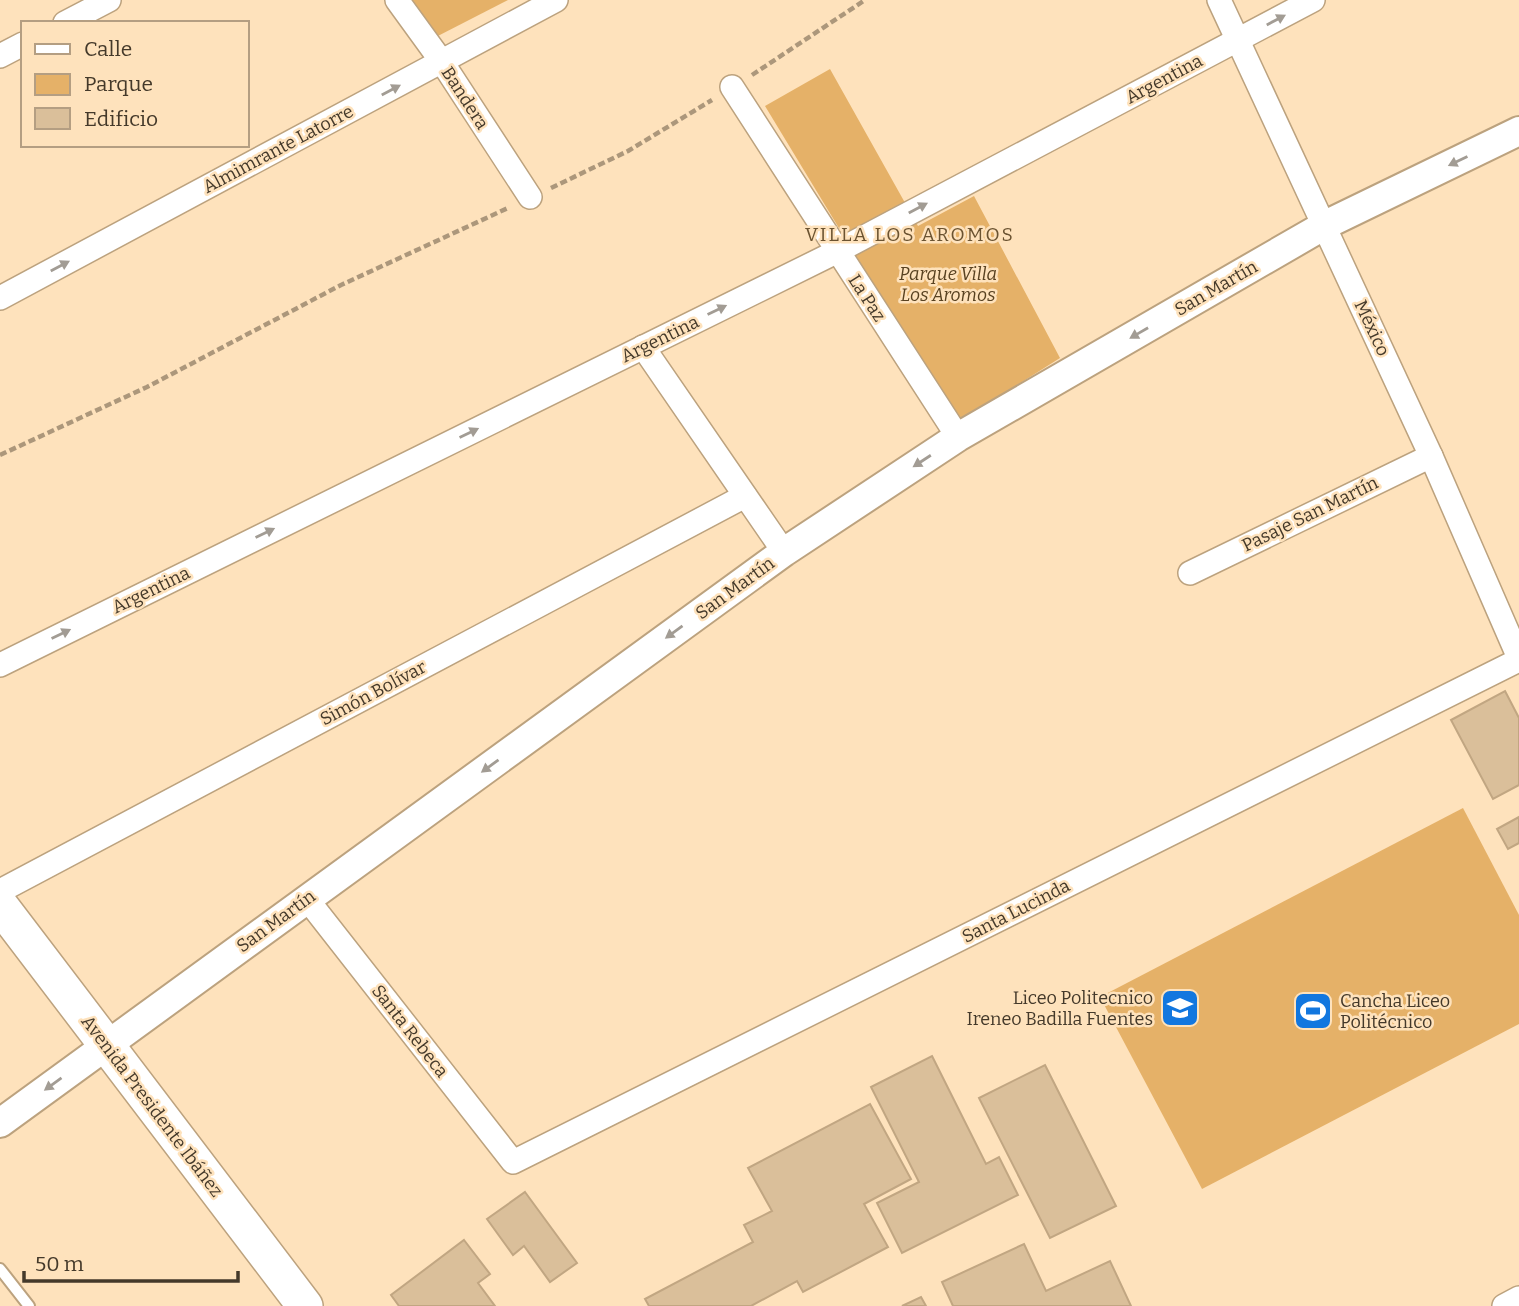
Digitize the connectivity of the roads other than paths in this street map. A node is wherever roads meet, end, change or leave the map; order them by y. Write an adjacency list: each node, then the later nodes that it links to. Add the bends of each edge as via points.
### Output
1 (397, 0): 10 (street, Bandera)
2 (556, 0): 10 (street, Almimrante Latorre)
3 (1219, 0): 7 (street, México)
4 (1313, 0): 7 (street, Argentina, one-way to 4)
5 (104, 1): 6 (street)
6 (69, 21)
7 (1239, 40): 14 (street, México); 15 (street, Argentina, one-way to 7)
8 (21, 45): 9 (street)
9 (0, 56)
10 (442, 62): 13 (street, Bandera); 16 (street, Almimrante Latorre, one-way to 10)
11 (732, 87): 15 (street, La Paz)
12 (1519, 131): 14 (street, San Martín, one-way to 14)
13 (530, 197)
14 (1325, 225): 18 (street, San Martín, one-way to 18); 19 (street, México)
15 (836, 252): 17 (street, Argentina, one-way to 15); 18 (street, La Paz)
16 (0, 298)
17 (643, 347): 20 (street); 24 (street, Argentina, one-way to 17)
18 (958, 438): 21 (street, San Martín, one-way to 21)
19 (1431, 456): 22 (street, Pasaje San Martín); 23 (street, México)
20 (745, 496): 21 (street); 25 (street, Simón Bolívar)
21 (784, 552): 26 (street, San Martín, one-way to 26)
22 (1190, 573)
23 (1519, 659): 30 (street, Santa Lucinda)
24 (0, 665)
25 (0, 891)
26 (307, 899): 28 (street, San Martín); 30 (street, Santa Rebeca)
27 (0, 905): 28 (main road, Avenida Presidente Ibáñez)
28 (105, 1046): 29 (street, San Martín, one-way to 29); 34 (main road, Avenida Presidente Ibáñez)
29 (0, 1123)
30 (513, 1162)
31 (0, 1269): 33 (lane)
32 (1519, 1298): 35 (street)
33 (29, 1306)
34 (305, 1306)
35 (1504, 1306)

